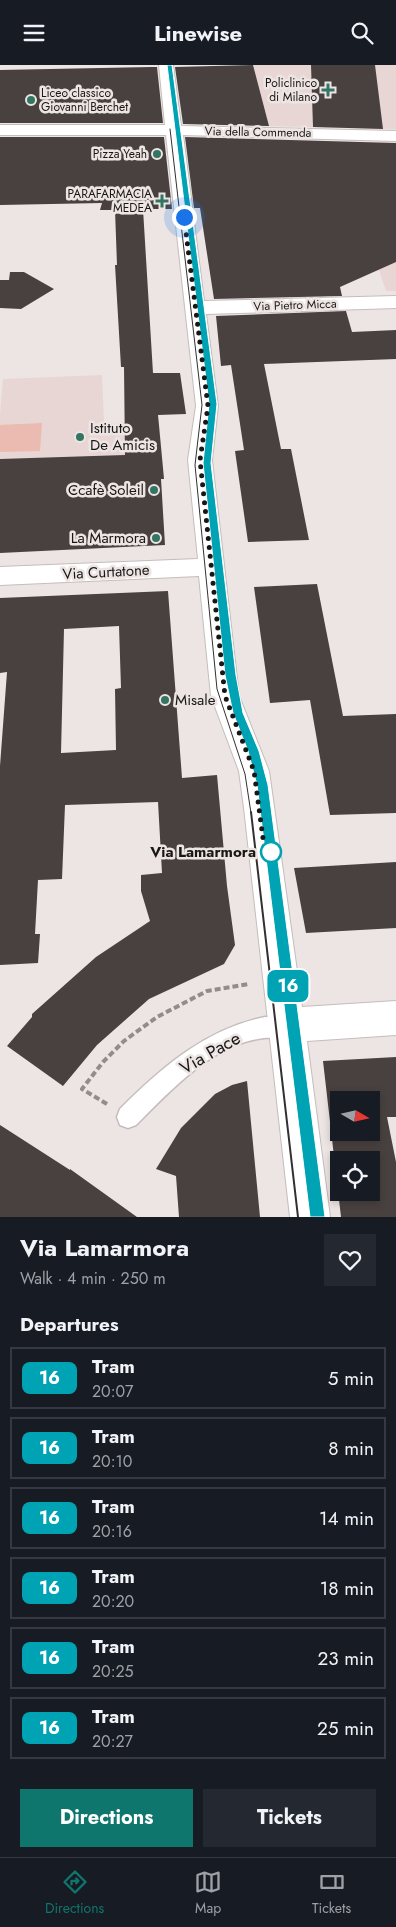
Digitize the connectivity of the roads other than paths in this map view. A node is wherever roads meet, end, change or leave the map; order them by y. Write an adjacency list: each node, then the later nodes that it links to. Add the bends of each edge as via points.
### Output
1 (166, 65): 3 (street)
2 (0, 130): 3 (street, Via della Commenda)
3 (174, 131): 4 (street, Via della Commenda); 6 (street)
4 (396, 136)
5 (396, 302): 6 (street, Via Pietro Micca)
6 (194, 307): 7 (street, via 208,406 200,460)
7 (212, 567): 8 (street, Via Curtatone); 10 (street, via 225,696 254,771)
8 (0, 576)
9 (396, 1018): 10 (street, Via Pace, via 293,1025)
10 (288, 1029): 11 (lane, Via Pace, via 276,1026 257,1028 226,1039 171,1076); 12 (street)
11 (128, 1117)
12 (310, 1217)

